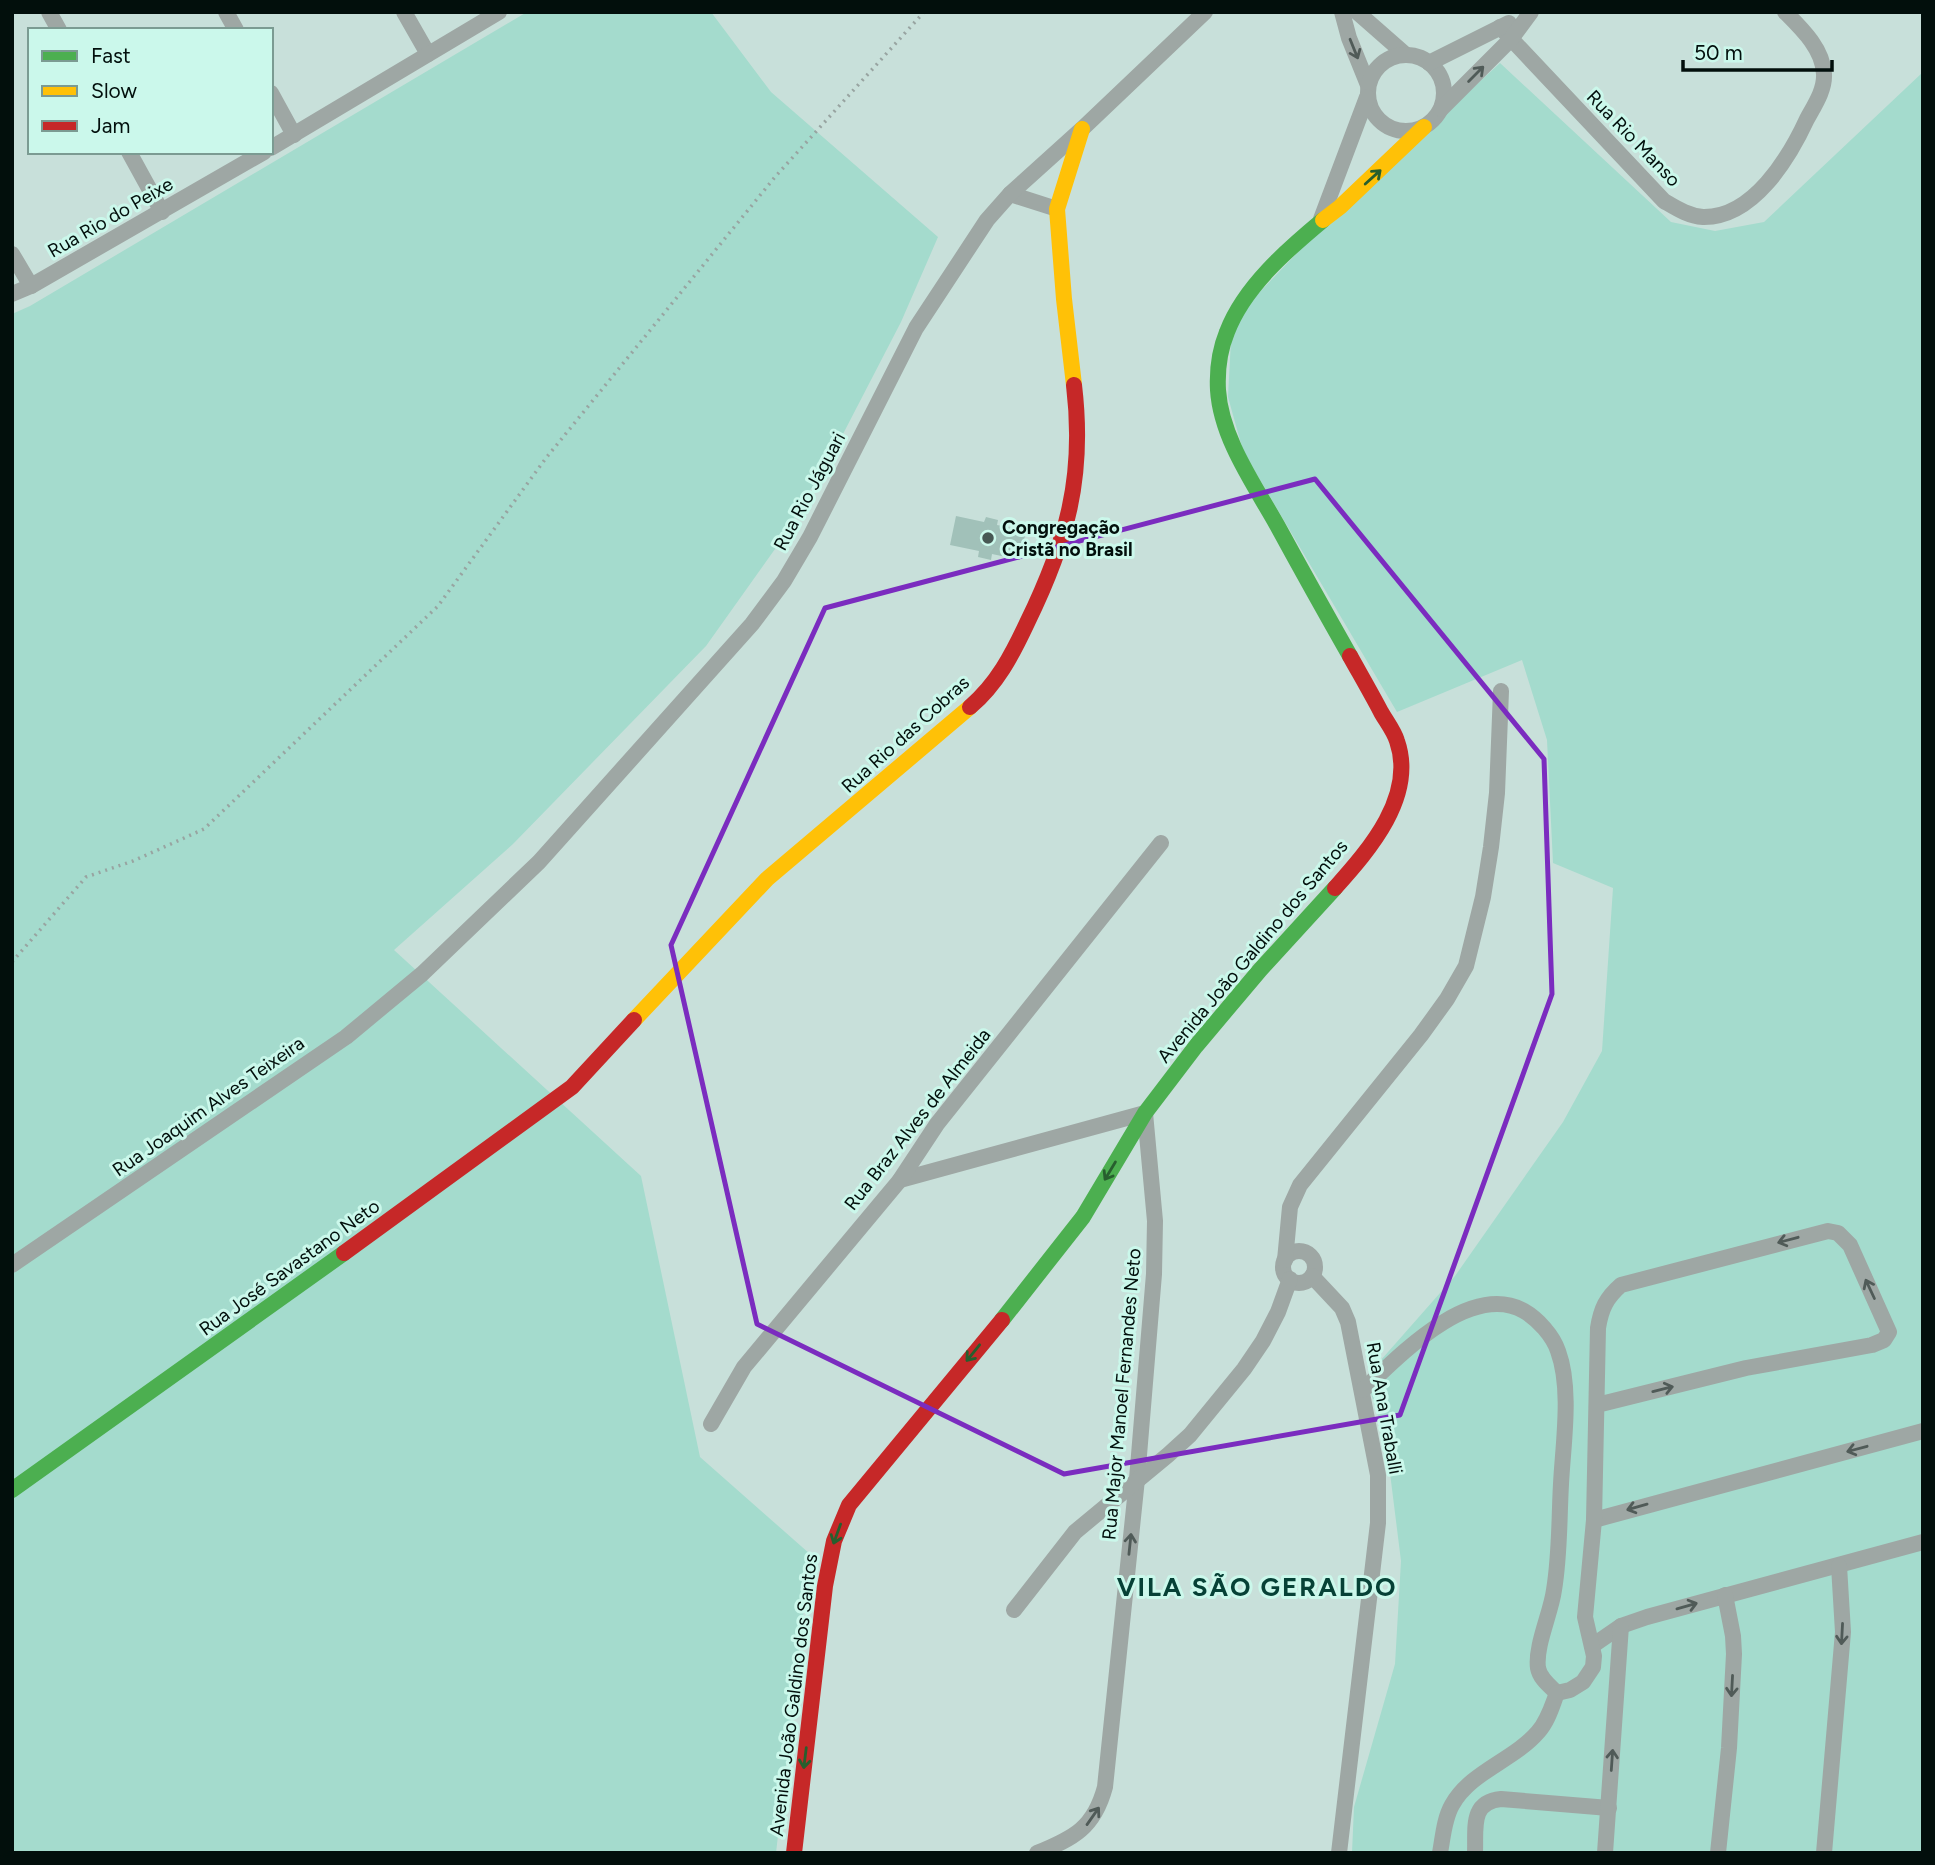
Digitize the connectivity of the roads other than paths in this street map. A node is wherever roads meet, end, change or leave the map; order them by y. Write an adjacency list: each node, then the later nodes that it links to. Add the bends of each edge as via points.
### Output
1 (50, 12): 10 (street)
2 (226, 12): 11 (street)
3 (404, 12): 13 (street)
4 (499, 12): 13 (street)
5 (1205, 12): 20 (street, Rua Rio Jáguari)
6 (1342, 12): 16 (street, one-way to 16)
7 (1357, 12): 14 (street)
8 (1785, 12): 12 (street, Rua Rio Manso, via 1820,56 1821,92 1796,142 1760,191 1743,204 1703,217 1683,213 1664,201)
9 (1529, 14): 12 (street)
10 (58, 28)
11 (235, 28)
12 (1505, 33): 15 (street); 18 (street, one-way to 12)
13 (428, 54): 21 (street)
14 (1406, 55): 15 (street); 16 (street, via 1382,63 1373,73)
15 (1429, 63): 18 (street, via 1443,84)
16 (1368, 91): 19 (street, via 1371,110 1388,127 1400,131); 28 (street)
17 (273, 96): 21 (street)
18 (1441, 109): 19 (street)
19 (1424, 127): 28 (street, Avenida João Galdino dos Santos, one-way to 19)
20 (1082, 130): 25 (street, Rua Rio Jáguari); 26 (street, Rua Rio das Cobras)
21 (295, 135): 22 (street)
22 (273, 147)
23 (130, 154): 27 (street)
24 (261, 154): 27 (street, Rua Rio do Peixe)
25 (1010, 194): 26 (street); 34 (street, Rua Rio Jáguari, via 964,253 916,328 810,537 752,624 539,862)
26 (1057, 209): 35 (street, Rua Rio das Cobras, via 1079,444 1064,536 1006,666 978,700 768,879)
27 (162, 212): 30 (street, Rua Rio do Peixe)
28 (1321, 221): 36 (street, Avenida João Galdino dos Santos, via 1261,279 1238,309 1219,361 1218,391 1243,465 1397,740 1401,779 1394,806 1350,871 1260,970)
29 (12, 254): 30 (street)
30 (31, 286): 31 (street, Rua Rio do Peixe)
31 (12, 294)
32 (1501, 691): 38 (street, via 1491,847 1466,966 1421,1035 1300,1185)
33 (1161, 843): 37 (street, Rua Braz Alves de Almeida, via 937,1124)
34 (422, 974): 41 (street, Rua Joaquim Alves Teixeira, via 346,1037)
35 (586, 1075): 49 (street, Rua José Savastano Neto, via 458,1172)
36 (1145, 1113): 37 (street); 48 (street, Rua Major Manoel Fernandes Neto, via 1155,1221 1154,1274); 59 (street, Avenida João Galdino dos Santos, one-way to 59, via 1083,1217 1048,1264 849,1505 834,1541 825,1586)
37 (900, 1180): 46 (street, Rua Braz Alves de Almeida, via 744,1367)
38 (1289, 1217): 39 (street); 40 (street)
39 (1305, 1252): 40 (street); 42 (street, via 1314,1263)
40 (1285, 1259): 43 (street, via 1284,1270)
41 (12, 1265)
42 (1312, 1276): 43 (street, via 1303,1282); 44 (street, Rua Ana Traballi, via 1342,1308)
43 (1290, 1279): 48 (street, via 1278,1312 1244,1369 1190,1435)
44 (1363, 1390): 57 (street, via 1429,1332 1480,1305 1512,1305 1544,1328 1558,1350 1565,1398 1558,1557 1538,1667); 61 (street, Rua Ana Traballi, via 1378,1475 1378,1523)
45 (1597, 1405): 45 (street, one-way to 45, via 1746,1368 1872,1345 1889,1332 1850,1245 1838,1233 1819,1232 1620,1285 1606,1300 1600,1317); 50 (street)
46 (711, 1424)
47 (1923, 1431): 50 (street, one-way to 50)
48 (1137, 1479): 54 (street, via 1075,1532); 60 (street, Rua Major Manoel Fernandes Neto, one-way to 48, via 1082,1831 1100,1806)
49 (12, 1490)
50 (1594, 1520): 56 (street, via 1586,1617)
51 (1923, 1542): 52 (street)
52 (1839, 1566): 53 (street); 66 (street, one-way to 66, via 1843,1632)
53 (1725, 1595): 55 (street, one-way to 53); 65 (street, one-way to 65, via 1734,1654)
54 (1014, 1610)
55 (1621, 1626): 56 (street); 58 (street, one-way to 55)
56 (1592, 1646): 57 (street, via 1589,1674 1570,1690)
57 (1557, 1693): 62 (street, via 1538,1733 1455,1799)
58 (1609, 1808): 63 (street, via 1490,1800 1480,1808); 64 (street)
59 (794, 1853)
60 (1037, 1853)
61 (1339, 1853)
62 (1440, 1853)
63 (1475, 1853)
64 (1605, 1853)
65 (1718, 1853)
66 (1824, 1853)

